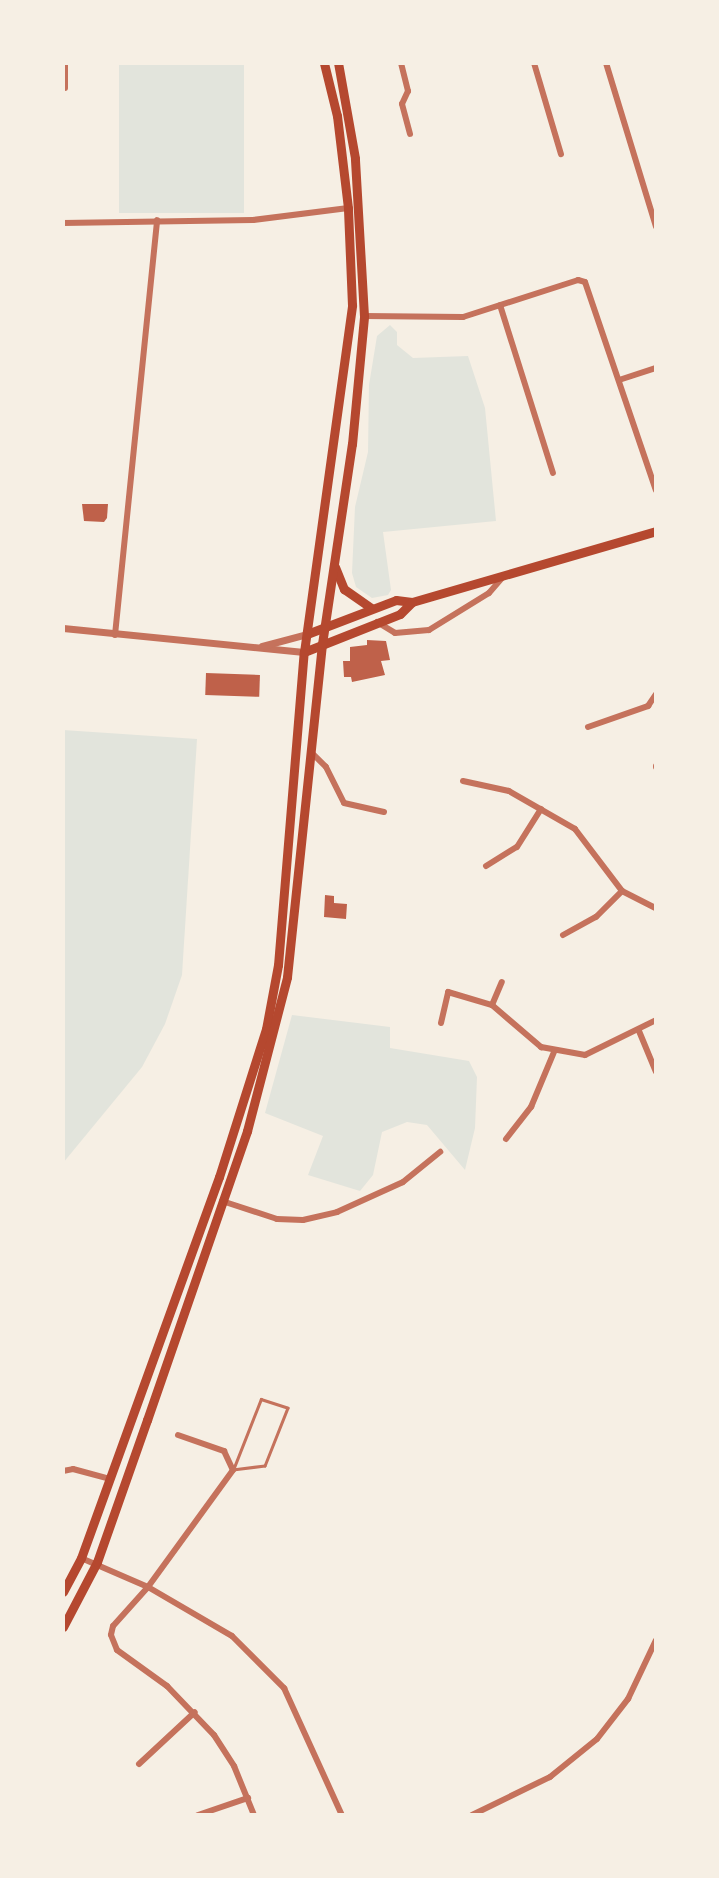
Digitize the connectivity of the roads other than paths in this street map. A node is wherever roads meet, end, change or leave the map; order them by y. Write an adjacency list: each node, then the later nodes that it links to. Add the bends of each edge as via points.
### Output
1 (65, 63): 7 (street)
2 (324, 63): 10 (main road, via 337,116)
3 (338, 63): 15 (main road, via 360,205)
4 (401, 63): 8 (street, via 408,91 402,104)
5 (534, 63): 9 (street)
6 (606, 63): 13 (street)
7 (65, 88)
8 (410, 134)
9 (561, 154)
10 (348, 208): 11 (street, via 253,220); 28 (main road, via 353,259 350,338)
11 (158, 220): 12 (street); 29 (street)
12 (63, 223)
13 (656, 227)
14 (500, 305): 15 (street, via 463,317); 17 (street, via 578,280 589,286); 18 (street)
15 (364, 316): 21 (main road, via 352,444)
16 (656, 368): 17 (street)
17 (619, 380): 19 (street)
18 (553, 473)
19 (656, 490)
20 (656, 531): 22 (main road)
21 (333, 559): 24 (main road, via 344,589); 26 (main road)
22 (505, 575): 23 (main road); 25 (street, via 489,593 429,630 396,633)
23 (412, 602): 24 (main road, via 396,600); 25 (main road, via 400,614)
24 (371, 608): 26 (main road)
25 (377, 622): 30 (main road)
26 (324, 626): 28 (main road); 30 (main road)
27 (63, 628): 29 (street)
28 (307, 634): 31 (street); 32 (main road)
29 (115, 635): 31 (street)
30 (322, 644): 32 (main road); 35 (main road)
31 (255, 647): 32 (street)
32 (304, 652): 56 (main road, via 279,954 266,1029 219,1177)
33 (656, 694): 34 (street, via 648,706)
34 (588, 727)
35 (313, 754): 38 (street, via 326,766 344,803); 52 (main road, via 287,977 268,1064)
36 (463, 781): 37 (street, via 509,792)
37 (541, 808): 39 (street, via 517,846); 40 (street, via 575,829)
38 (384, 812)
39 (486, 866)
40 (622, 891): 41 (street); 42 (street, via 596,917)
41 (656, 908)
42 (563, 935)
43 (502, 982): 44 (street)
44 (492, 1004): 46 (street, via 448,992); 48 (street)
45 (656, 1020): 47 (street)
46 (441, 1023)
47 (639, 1031): 48 (street, via 585,1055); 49 (street)
48 (554, 1052): 50 (street, via 531,1107)
49 (656, 1072)
50 (506, 1139)
51 (440, 1152): 52 (street, via 402,1182 337,1212 303,1220 277,1219)
52 (222, 1200): 58 (main road)
53 (178, 1435): 54 (street, via 224,1451)
54 (233, 1470): 54 (lane, via 261,1399 288,1408 265,1466); 59 (street)
55 (63, 1471): 56 (street, via 73,1469)
56 (110, 1479): 57 (main road)
57 (81, 1558): 58 (street); 60 (main road)
58 (97, 1562): 59 (street); 61 (main road)
59 (148, 1587): 63 (street, via 113,1626 112,1641 117,1650); 68 (street, via 232,1636 284,1688)
60 (63, 1591)
61 (63, 1627)
62 (656, 1640): 69 (street, via 628,1699 597,1739 544,1781)
63 (195, 1712): 64 (street); 65 (street, via 233,1766)
64 (139, 1764)
65 (248, 1798): 66 (street); 67 (street)
66 (198, 1815)
67 (254, 1815)
68 (342, 1815)
69 (472, 1815)

